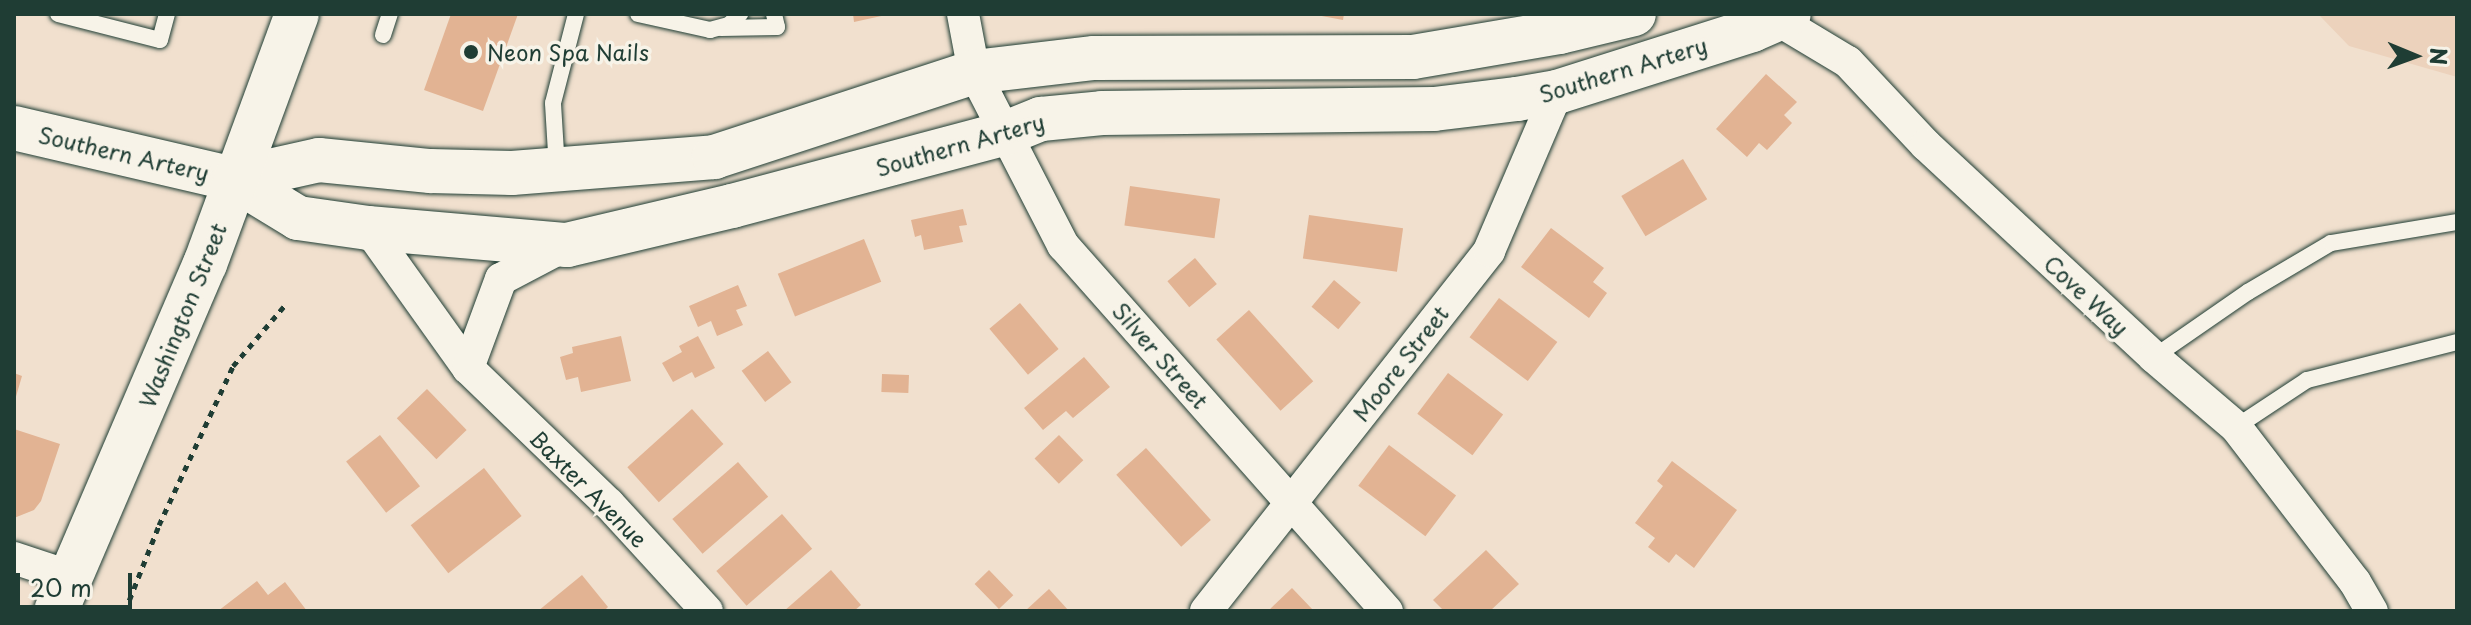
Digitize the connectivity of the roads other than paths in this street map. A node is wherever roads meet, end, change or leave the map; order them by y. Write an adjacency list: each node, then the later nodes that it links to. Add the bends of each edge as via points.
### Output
1 (58, 14): 12 (lane)
2 (167, 14): 12 (lane, via 160,40)
3 (297, 14): 20 (main road, Washington Street)
4 (390, 14): 14 (lane)
5 (576, 14): 19 (lane, via 553,103)
6 (638, 14): 13 (lane)
7 (740, 14): 13 (lane)
8 (774, 14): 13 (lane, via 777,27)
9 (963, 14): 15 (street, Silver Street)
10 (1634, 14): 15 (main road, Southern Artery, via 1413,57 1094,58)
11 (1778, 16): 16 (main road, Southern Artery); 25 (street, Cove Way, via 1848,62 1926,145)
12 (108, 20)
13 (719, 28)
14 (383, 35)
15 (974, 72): 18 (street, Silver Street); 19 (main road, Southern Artery, via 714,157)
16 (1557, 92): 18 (main road, Southern Artery, via 1434,109 1102,113 1041,119); 28 (street, Moore Street, via 1489,251)
17 (14, 128): 20 (main road, Southern Artery)
18 (1006, 133): 23 (main road, Southern Artery); 28 (street, Silver Street, via 1063,245)
19 (557, 171): 20 (main road, Southern Artery, via 467,174 319,160)
20 (234, 179): 22 (main road, Southern Artery, via 298,218); 30 (main road, Washington Street, via 148,402)
21 (2457, 222): 25 (lane, via 2331,243)
22 (368, 228): 23 (main road, Southern Artery); 26 (street, Baxter Avenue)
23 (567, 245): 26 (street, via 501,279)
24 (2457, 342): 27 (lane, via 2307,380)
25 (2154, 357): 27 (street, Cove Way)
26 (468, 368): 31 (street, Baxter Avenue, via 609,504)
27 (2236, 427): 34 (street, Cove Way)
28 (1290, 502): 32 (street, Moore Street); 33 (street, Silver Street)
29 (14, 558): 30 (street)
30 (62, 593)
31 (707, 611)
32 (1206, 611)
33 (1387, 611)
34 (2372, 611)

